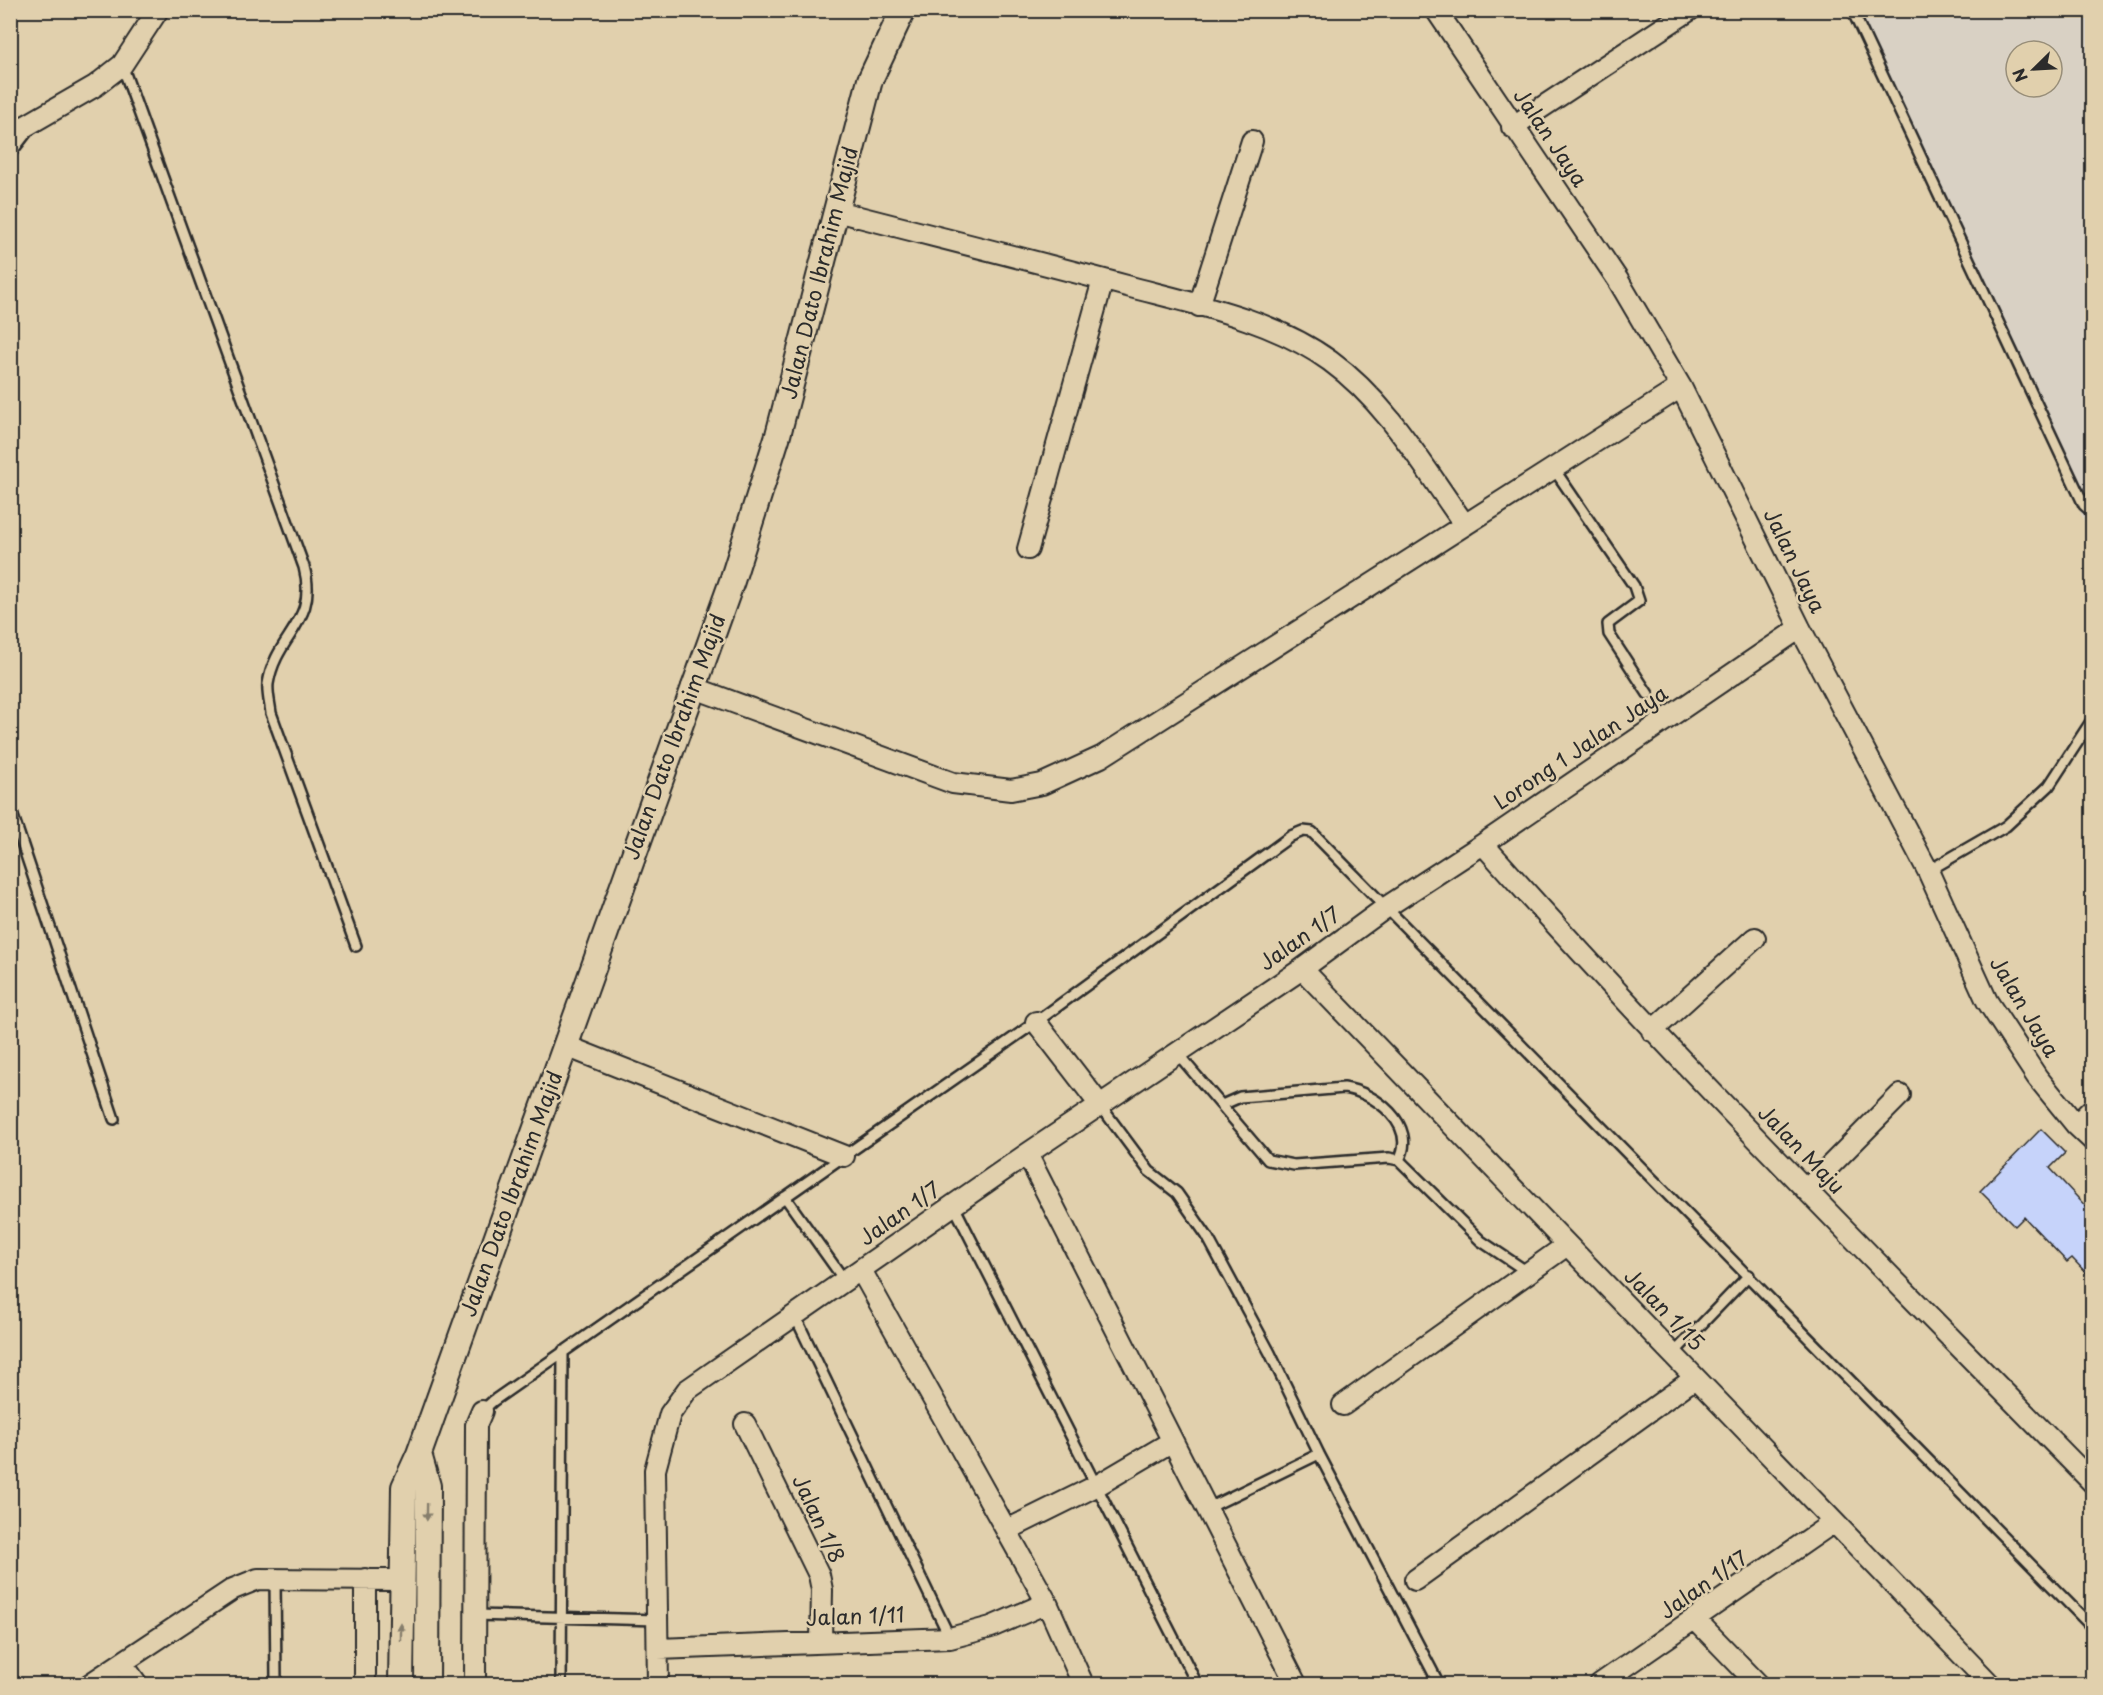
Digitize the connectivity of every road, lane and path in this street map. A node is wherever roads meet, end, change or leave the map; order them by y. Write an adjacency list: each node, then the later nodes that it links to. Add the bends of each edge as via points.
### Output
1 (158, 10): 6 (street)
2 (903, 10): 12 (street, Jalan Dato Ibrahim Majid, via 870,80)
3 (1436, 10): 8 (street, Jalan Jaya)
4 (1690, 10): 8 (street)
5 (1852, 10): 17 (lane, via 2084,506)
6 (122, 65): 7 (street); 29 (lane, via 310,588 306,608 276,656 267,686 271,712)
7 (32, 125): 9 (street); 11 (lane)
8 (1512, 127): 15 (street, Jalan Jaya, via 1618,280)
9 (10, 135)
10 (1252, 141): 14 (street)
11 (10, 154)
12 (836, 211): 13 (street); 21 (street, Jalan Dato Ibrahim Majid, via 778,435 732,581)
13 (1103, 280): 14 (street); 19 (street)
14 (1199, 306): 18 (street, via 1267,328 1330,361 1381,407)
15 (1681, 387): 16 (street); 20 (street, Jalan Jaya)
16 (1554, 469): 18 (street); 22 (lane, via 1634,586 1639,601 1608,624 1609,634)
17 (2092, 512)
18 (1465, 525): 21 (street, via 1101,758 1032,786 1011,790 952,783)
19 (1028, 549)
20 (1800, 628): 25 (street, Lorong 1 Jalan Jaya); 26 (street, Jalan Jaya)
21 (692, 687): 33 (street, Jalan Dato Ibrahim Majid)
22 (1648, 694)
23 (2092, 720): 26 (lane, via 2049,786 2006,826)
24 (10, 807): 39 (lane)
25 (1483, 844): 27 (street, Lorong 1 Jalan Jaya); 32 (street, Jalan Maju)
26 (1928, 871): 40 (street, Jalan Jaya, via 1987,1001 2037,1077)
27 (1388, 906): 30 (street, Jalan 1/7); 31 (lane, via 1322,839 1303,831); 50 (lane)
28 (1755, 938): 32 (street)
29 (356, 946)
30 (1302, 969): 34 (street, Jalan 1/7); 48 (street, Jalan 1/15)
31 (1036, 1022): 36 (street); 43 (lane)
32 (1652, 1031): 45 (street, Jalan Maju)
33 (566, 1046): 43 (street); 60 (street, Jalan Dato Ibrahim Majid)
34 (1177, 1053): 36 (street, Jalan 1/7); 37 (lane)
35 (1900, 1095): 45 (street)
36 (1100, 1105): 42 (street, Jalan 1/7); 61 (lane, via 1149,1171 1177,1193 1199,1222)
37 (1222, 1105): 44 (lane, via 1268,1160 1281,1164); 44 (lane, via 1240,1097 1356,1090 1395,1118 1404,1144)
38 (2092, 1109): 40 (street)
39 (114, 1119)
40 (2076, 1125): 41 (street, Jalan Jaya)
41 (2092, 1140)
42 (1027, 1154): 47 (street, Jalan 1/7); 59 (street)
43 (844, 1156): 46 (lane)
44 (1399, 1160): 49 (lane, via 1481,1241)
45 (1806, 1190): 62 (street, Jalan Maju)
46 (785, 1197): 51 (lane); 53 (lane)
47 (954, 1206): 51 (street, Jalan 1/7); 63 (lane)
48 (1567, 1245): 49 (street); 54 (street, Jalan 1/15)
49 (1529, 1273): 56 (street)
50 (1749, 1275): 54 (lane); 76 (lane)
51 (853, 1276): 52 (street, Jalan 1/7); 66 (street)
52 (795, 1316): 74 (street, Jalan 1/7, via 687,1390 670,1414 655,1470); 77 (lane)
53 (563, 1351): 57 (lane); 73 (lane)
54 (1672, 1354): 55 (street, Jalan 1/15)
55 (1695, 1378): 65 (street, Jalan 1/15); 70 (street)
56 (1343, 1405)
57 (483, 1411): 72 (street, via 476,1425)
58 (745, 1424): 78 (street, Jalan 1/8, via 819,1575)
59 (1171, 1442): 63 (street); 64 (street)
60 (419, 1454): 69 (street, Jalan Dato Ibrahim Majid, via 404,1487); 86 (street, one-way to 86, via 428,1486)
61 (1319, 1454): 64 (lane); 93 (lane)
62 (2092, 1482)
63 (1098, 1485): 66 (street); 91 (lane)
64 (1206, 1509): 92 (street)
65 (1834, 1522): 75 (street, Jalan 1/17); 96 (street, Jalan 1/15)
66 (1008, 1530): 71 (street)
67 (275, 1579): 68 (street); 80 (street, via 258,1579 232,1590); 83 (lane)
68 (365, 1579): 69 (street); 84 (street)
69 (401, 1580): 85 (street, Jalan Dato Ibrahim Majid, one-way to 69)
70 (1415, 1580)
71 (1047, 1603): 77 (street, Jalan 1/11, via 991,1627); 90 (street)
72 (476, 1615): 73 (lane); 87 (street)
73 (562, 1617): 74 (lane); 88 (lane)
74 (658, 1620): 79 (street, Jalan 1/7)
75 (1696, 1620): 94 (street, Jalan 1/17); 95 (street)
76 (2092, 1627)
77 (950, 1638): 78 (street, Jalan 1/11)
78 (821, 1641): 79 (street, Jalan 1/11)
79 (658, 1649): 89 (street, Jalan 1/7)
80 (122, 1663): 81 (street); 82 (street)
81 (90, 1684)
82 (137, 1684)
83 (276, 1684)
84 (365, 1684)
85 (401, 1684)
86 (427, 1684)
87 (476, 1684)
88 (561, 1684)
89 (658, 1684)
90 (1083, 1684)
91 (1197, 1684)
92 (1296, 1684)
93 (1439, 1684)
94 (1600, 1684)
95 (1758, 1684)
96 (1990, 1684)

